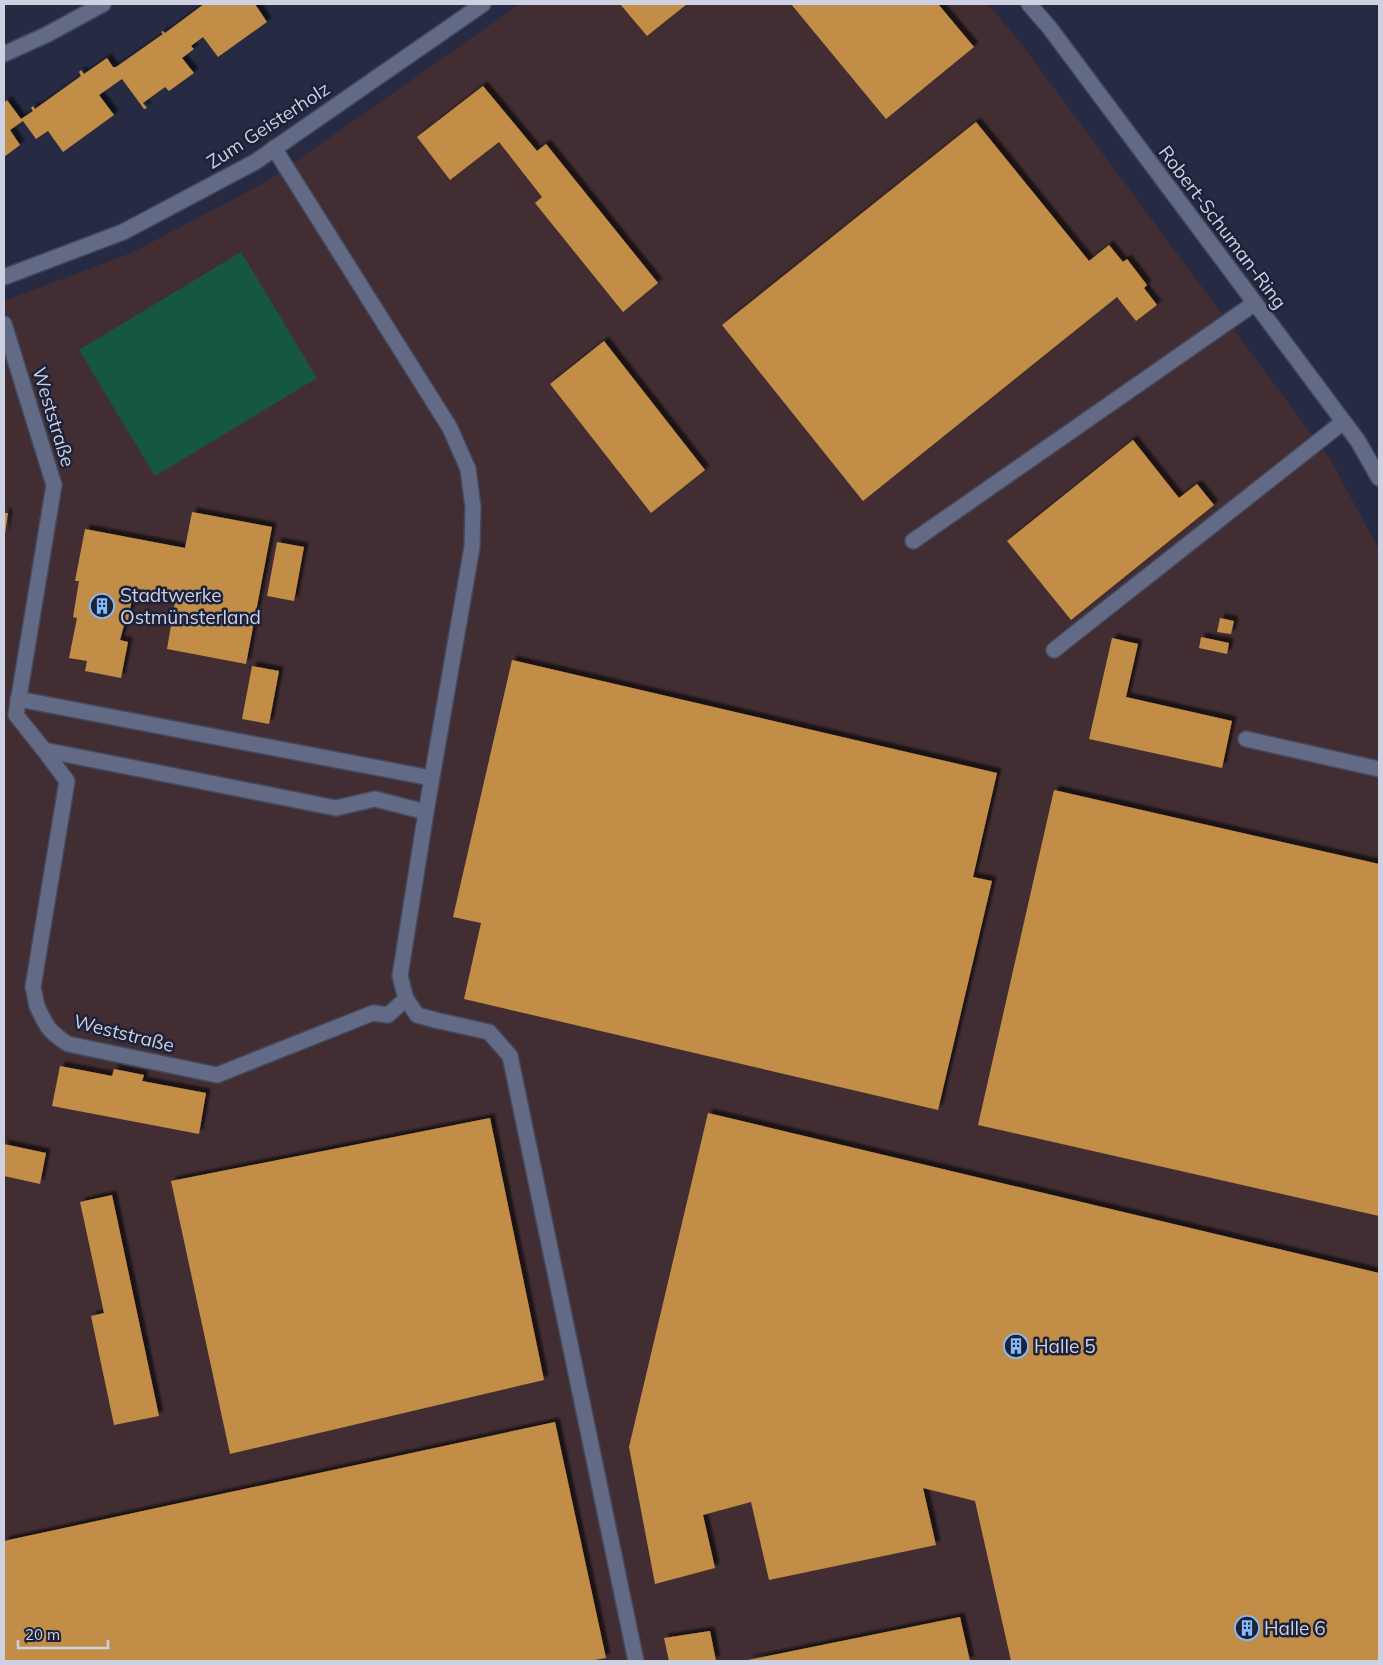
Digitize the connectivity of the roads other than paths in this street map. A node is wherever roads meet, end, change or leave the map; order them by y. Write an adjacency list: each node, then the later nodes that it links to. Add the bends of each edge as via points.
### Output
1 (103, 4): 4 (street)
2 (483, 4): 5 (street, Zum Geisterholz)
3 (1029, 4): 7 (street, Robert-Schuman-Ring)
4 (4, 54)
5 (274, 148): 6 (street, Zum Geisterholz, via 255,162 124,232); 17 (street, via 450,428 468,469 473,506 472,547)
6 (4, 276)
7 (1255, 304): 9 (street, Robert-Schuman-Ring); 11 (street)
8 (4, 324): 13 (street, Weststraße, via 54,485)
9 (1343, 422): 10 (street, Robert-Schuman-Ring); 12 (street)
10 (1379, 478)
11 (913, 541)
12 (1054, 650)
13 (18, 699): 15 (street, Weststraße, via 16,715); 17 (street)
14 (1246, 739): 16 (street)
15 (44, 750): 18 (street, via 336,808 375,800); 19 (street, Weststraße, via 67,781 33,987 37,1006 52,1034 68,1044 217,1075 373,1012 388,1015)
16 (1379, 769)
17 (431, 778): 18 (street)
18 (426, 812): 19 (street, via 400,976)
19 (406, 999): 20 (street, via 417,1015 489,1032 510,1056)
20 (636, 1661)

